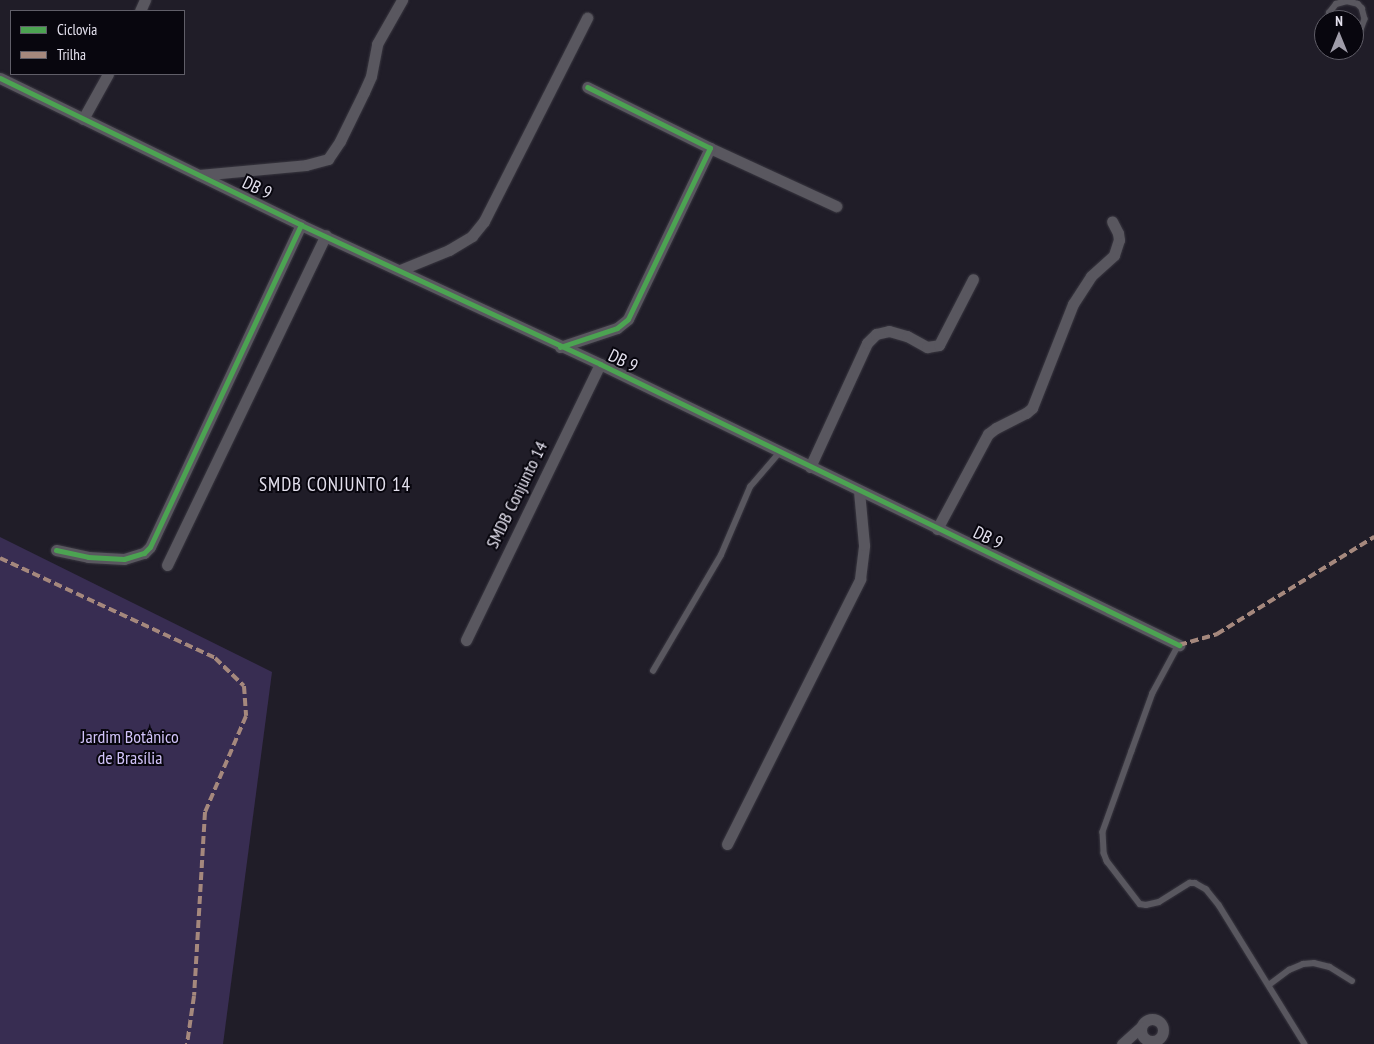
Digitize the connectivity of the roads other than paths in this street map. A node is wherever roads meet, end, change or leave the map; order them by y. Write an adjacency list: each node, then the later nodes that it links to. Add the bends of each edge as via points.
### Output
1 (402, 0): 11 (street, via 377,44 371,76 364,92 328,159 306,165)
2 (1353, 1): 3 (lane, via 1336,4); 4 (lane)
3 (1331, 10)
4 (1363, 10)
5 (587, 18): 16 (street, via 484,220 472,236 449,250)
6 (107, 75): 9 (street)
7 (0, 78): 9 (street, DB 9)
8 (587, 87): 10 (street)
9 (83, 119): 11 (street, DB 9)
10 (710, 148): 12 (street); 18 (street, via 628,319 617,328)
11 (199, 175): 14 (street, DB 9)
12 (836, 206)
13 (1112, 221): 23 (street, via 1119,240 1114,254 1091,276 1073,304 1032,408 988,434)
14 (301, 225): 15 (street, DB 9); 24 (street, via 150,547 144,553 124,558 88,557)
15 (326, 235): 16 (street, DB 9); 25 (street)
16 (400, 270): 18 (street, DB 9)
17 (973, 279): 21 (street, via 939,345 927,347 889,331 876,334 867,342)
18 (560, 347): 19 (street, DB 9)
19 (600, 364): 20 (street, DB 9); 26 (street, SMDB Conjunto 14)
20 (780, 452): 21 (street, DB 9); 28 (lane, via 750,487 722,555)
21 (810, 466): 22 (street, DB 9)
22 (860, 491): 23 (street, DB 9); 29 (street, via 864,545 860,579)
23 (937, 528): 27 (street, DB 9)
24 (56, 550)
25 (166, 565)
26 (466, 640)
27 (1179, 645): 31 (lane, via 1153,693 1132,751 1103,832 1104,853 1140,904 1159,902 1190,883 1206,888)
28 (653, 671)
29 (727, 844)
30 (1352, 981): 31 (lane, via 1330,967 1314,963 1288,970)
31 (1269, 985): 35 (lane)
32 (1141, 1027): 33 (street); 33 (street, via 1151,1019 1162,1029 1160,1036); 34 (street)
33 (1147, 1042)
34 (1122, 1044)
35 (1305, 1044)

